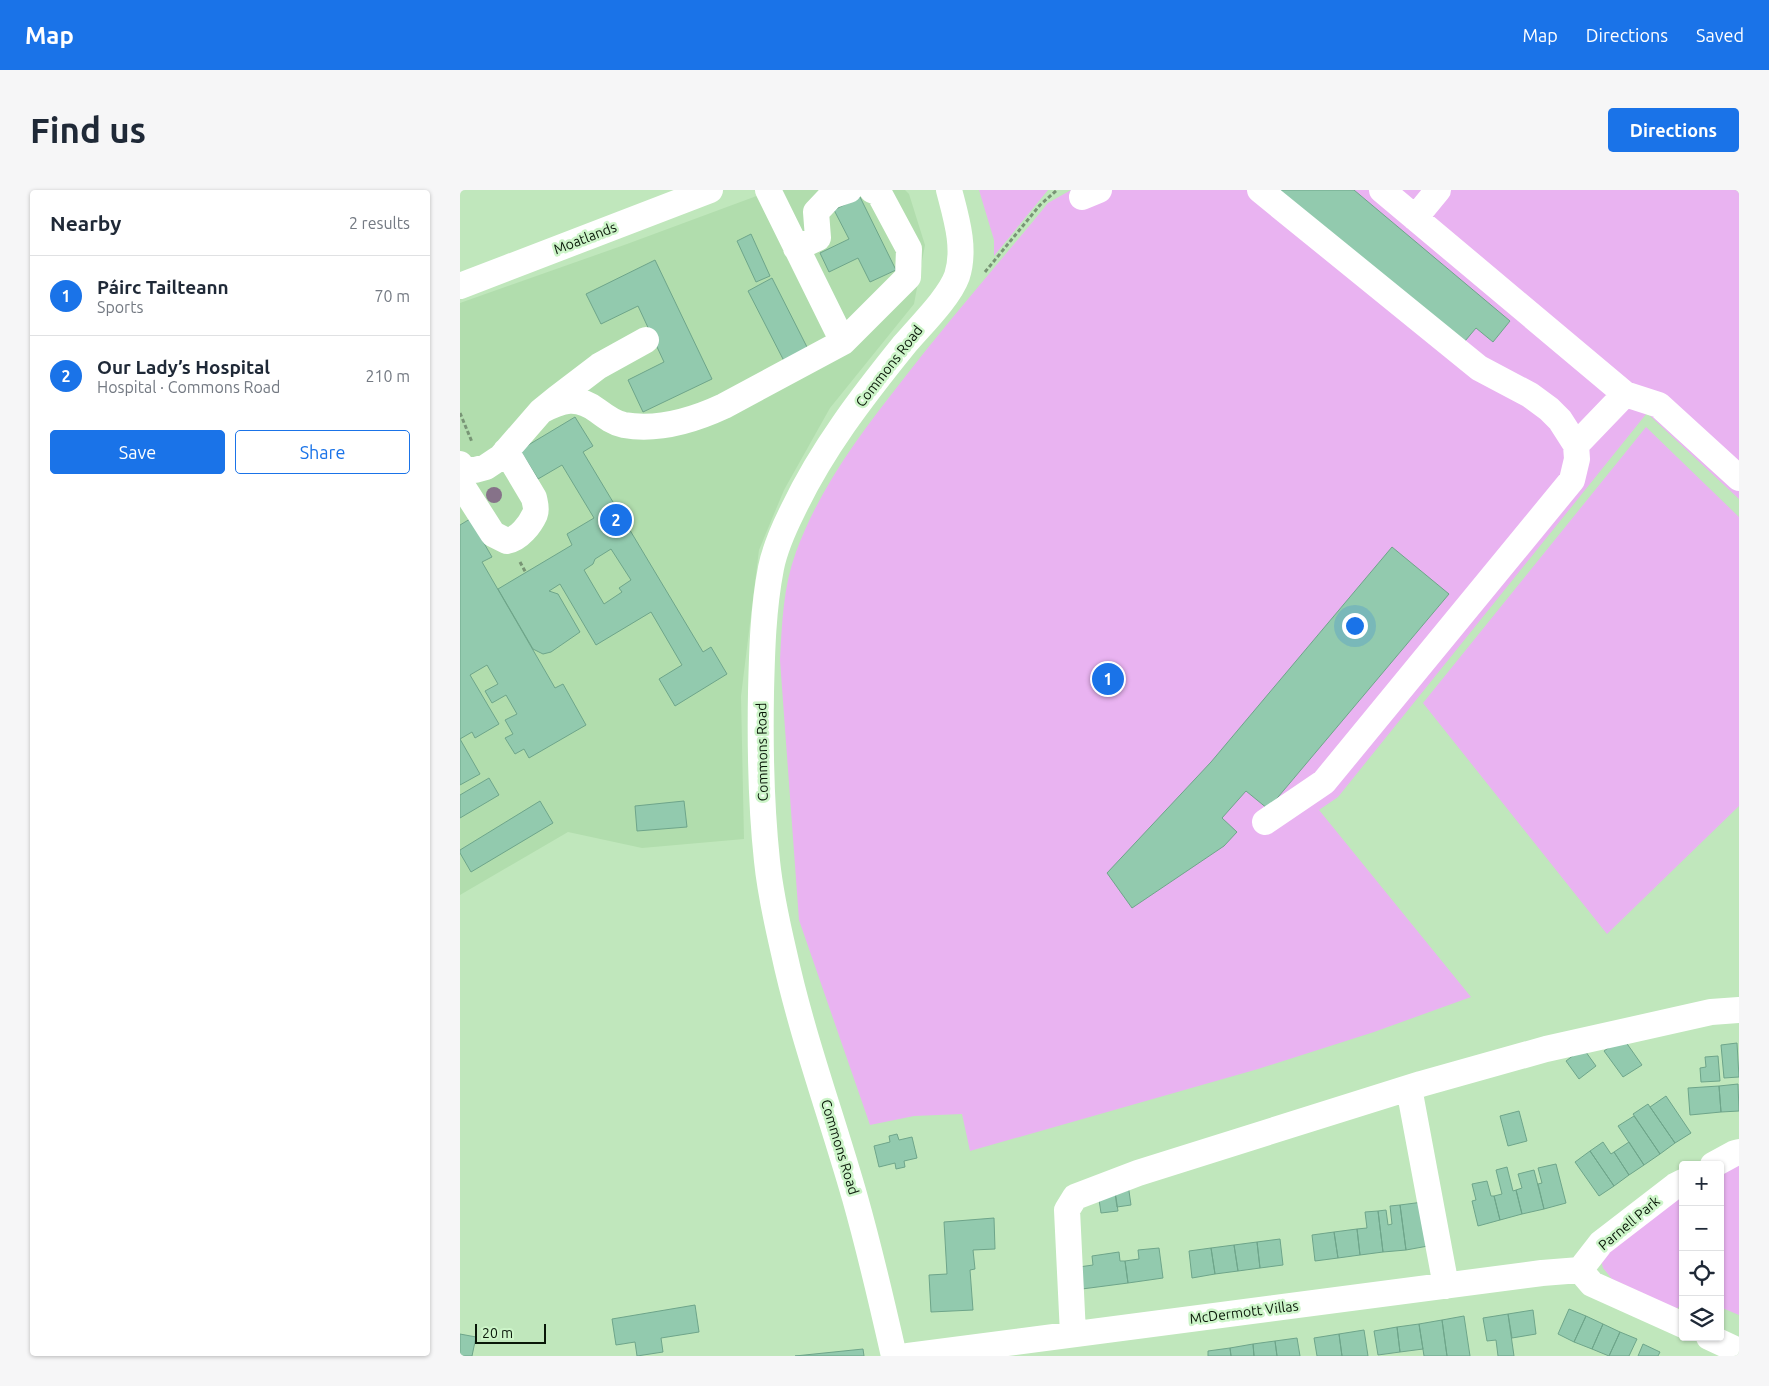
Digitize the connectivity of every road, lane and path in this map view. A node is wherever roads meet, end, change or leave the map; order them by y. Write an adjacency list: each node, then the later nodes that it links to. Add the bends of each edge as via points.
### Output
1 (710, 190): 12 (street, Moatlands)
2 (768, 190): 11 (street)
3 (849, 190): 11 (street, via 831,196 816,212 818,238)
4 (872, 190): 15 (street, via 879,193 909,249 908,277)
5 (949, 190): 13 (street, Commons Road, via 957,219 960,258)
6 (1057, 190): 13 (path, via 1040,204 981,276)
7 (1260, 190): 19 (street, via 1479,368 1549,409)
8 (1382, 190): 10 (street)
9 (1438, 190): 10 (street)
10 (1416, 218): 16 (street)
11 (796, 248): 15 (street)
12 (460, 286)
13 (950, 289): 35 (street, Commons Road, via 870,387 808,478 785,525 772,564 762,652 760,726 767,862 782,944 858,1208)
14 (646, 340): 17 (street, via 599,366)
15 (843, 342): 17 (street, via 724,406 687,421 623,425 606,418 596,409 570,400)
16 (1624, 394): 19 (street); 22 (street, via 1659,405)
17 (542, 411): 20 (street)
18 (460, 413): 21 (path)
19 (1576, 445): 23 (street, via 1577,459 1572,480 1324,782)
20 (506, 451): 21 (street, via 486,467); 21 (street, via 536,505 535,513 519,536 507,541 493,534)
21 (464, 472)
22 (1739, 478)
23 (1265, 822)
24 (1739, 1010): 25 (street, via 1711,1012 1546,1049)
25 (1409, 1088): 30 (street); 32 (street, via 1138,1173 1075,1197 1067,1210)
26 (1739, 1152): 27 (street)
27 (1720, 1161)
28 (1679, 1185): 29 (street, Parnell Park, via 1601,1243)
29 (1580, 1270): 30 (street, McDermott Villas); 31 (street, via 1592,1284)
30 (1446, 1286): 32 (street, McDermott Villas)
31 (1679, 1323)
32 (1074, 1334): 36 (street, McDermott Villas)
33 (1718, 1341): 34 (street)
34 (1739, 1351)
35 (894, 1356)
36 (908, 1356)

